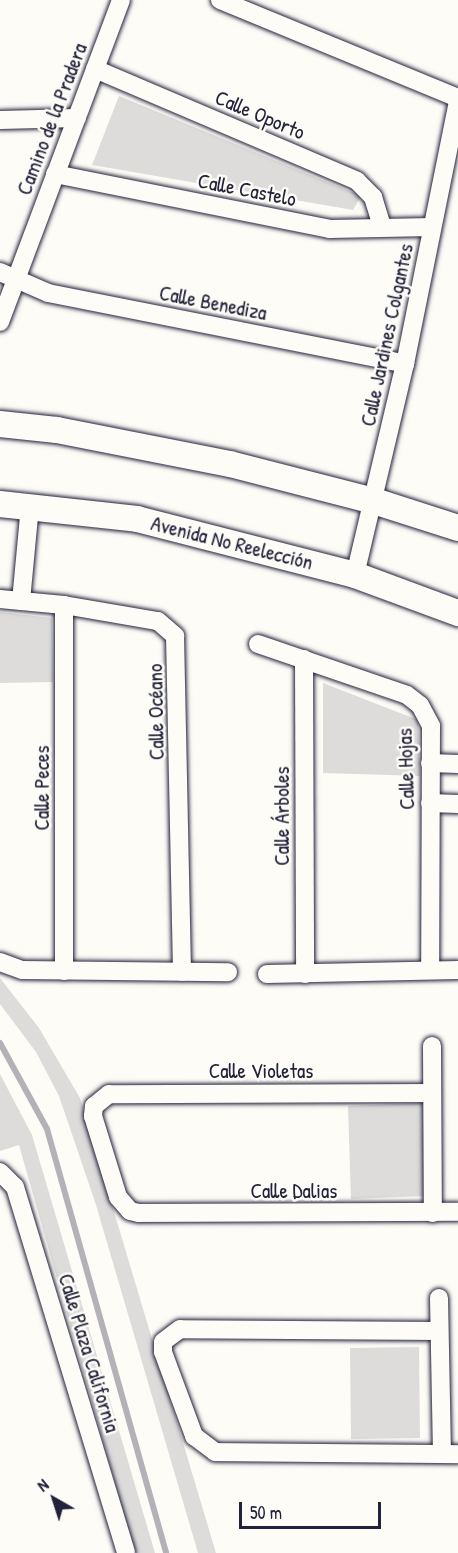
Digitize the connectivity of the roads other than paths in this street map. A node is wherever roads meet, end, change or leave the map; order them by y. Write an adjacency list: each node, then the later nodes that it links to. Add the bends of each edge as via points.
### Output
1 (121, 0): 3 (street, Camino de la Pradera)
2 (220, 0): 4 (street)
3 (95, 69): 5 (street, Camino de la Pradera); 9 (street, Calle Oporto, via 357,181 373,197)
4 (458, 100): 8 (street, Calle Jardines Colgantes)
5 (77, 118): 6 (street); 7 (street, Camino de la Pradera)
6 (0, 120)
7 (55, 174): 9 (street, Calle Castelo, via 330,230); 10 (street, Camino de la Pradera)
8 (432, 226): 9 (street, Calle Castelo); 12 (street, Calle Jardines Colgantes)
9 (382, 227)
10 (8, 275): 11 (street, Camino de la Pradera); 12 (street, Calle Benediza, via 54,295)
11 (0, 322)
12 (405, 364): 14 (street, Calle Jardines Colgantes)
13 (0, 424): 14 (main road, via 57,430 230,464)
14 (374, 501): 17 (main road); 18 (street, Calle Jardines Colgantes)
15 (0, 504): 16 (main road, Avenida No Reelección)
16 (30, 506): 18 (main road, Avenida No Reelección, via 137,519); 20 (street)
17 (458, 528)
18 (355, 575): 22 (main road, Avenida No Reelección)
19 (0, 598): 20 (street, Calle Océano)
20 (21, 601): 21 (street, Calle Océano)
21 (64, 605): 32 (street, Calle Peces); 33 (street, Calle Océano, via 158,621 175,636)
22 (458, 613)
23 (258, 644): 24 (street, Calle Hojas)
24 (304, 659): 25 (street, Calle Hojas, via 408,695 420,705 430,726); 36 (street, Calle Árboles)
25 (430, 763): 26 (street); 27 (street, Calle Hojas)
26 (458, 764)
27 (430, 803): 28 (street); 30 (street, Calle Hojas)
28 (458, 804)
29 (0, 962): 32 (street, via 22,970)
30 (430, 970): 31 (street); 36 (street)
31 (458, 970)
32 (64, 971): 33 (street)
33 (182, 972): 34 (street)
34 (228, 972)
35 (267, 974): 36 (street)
36 (305, 974)
37 (432, 1046): 38 (street)
38 (432, 1093): 40 (street, Calle Violetas, via 110,1094 94,1106 93,1116 118,1197); 42 (street)
39 (0, 1172): 47 (street, Calle Plaza California, via 15,1187)
40 (130, 1211): 42 (street, Calle Dalias)
41 (458, 1212): 42 (street, Calle Dalias)
42 (433, 1213)
43 (439, 1298): 44 (street)
44 (439, 1331): 45 (street); 46 (street, via 180,1329 170,1334 163,1352 194,1436 202,1446 215,1452)
45 (449, 1416): 46 (street)
46 (450, 1454)
47 (126, 1553)

